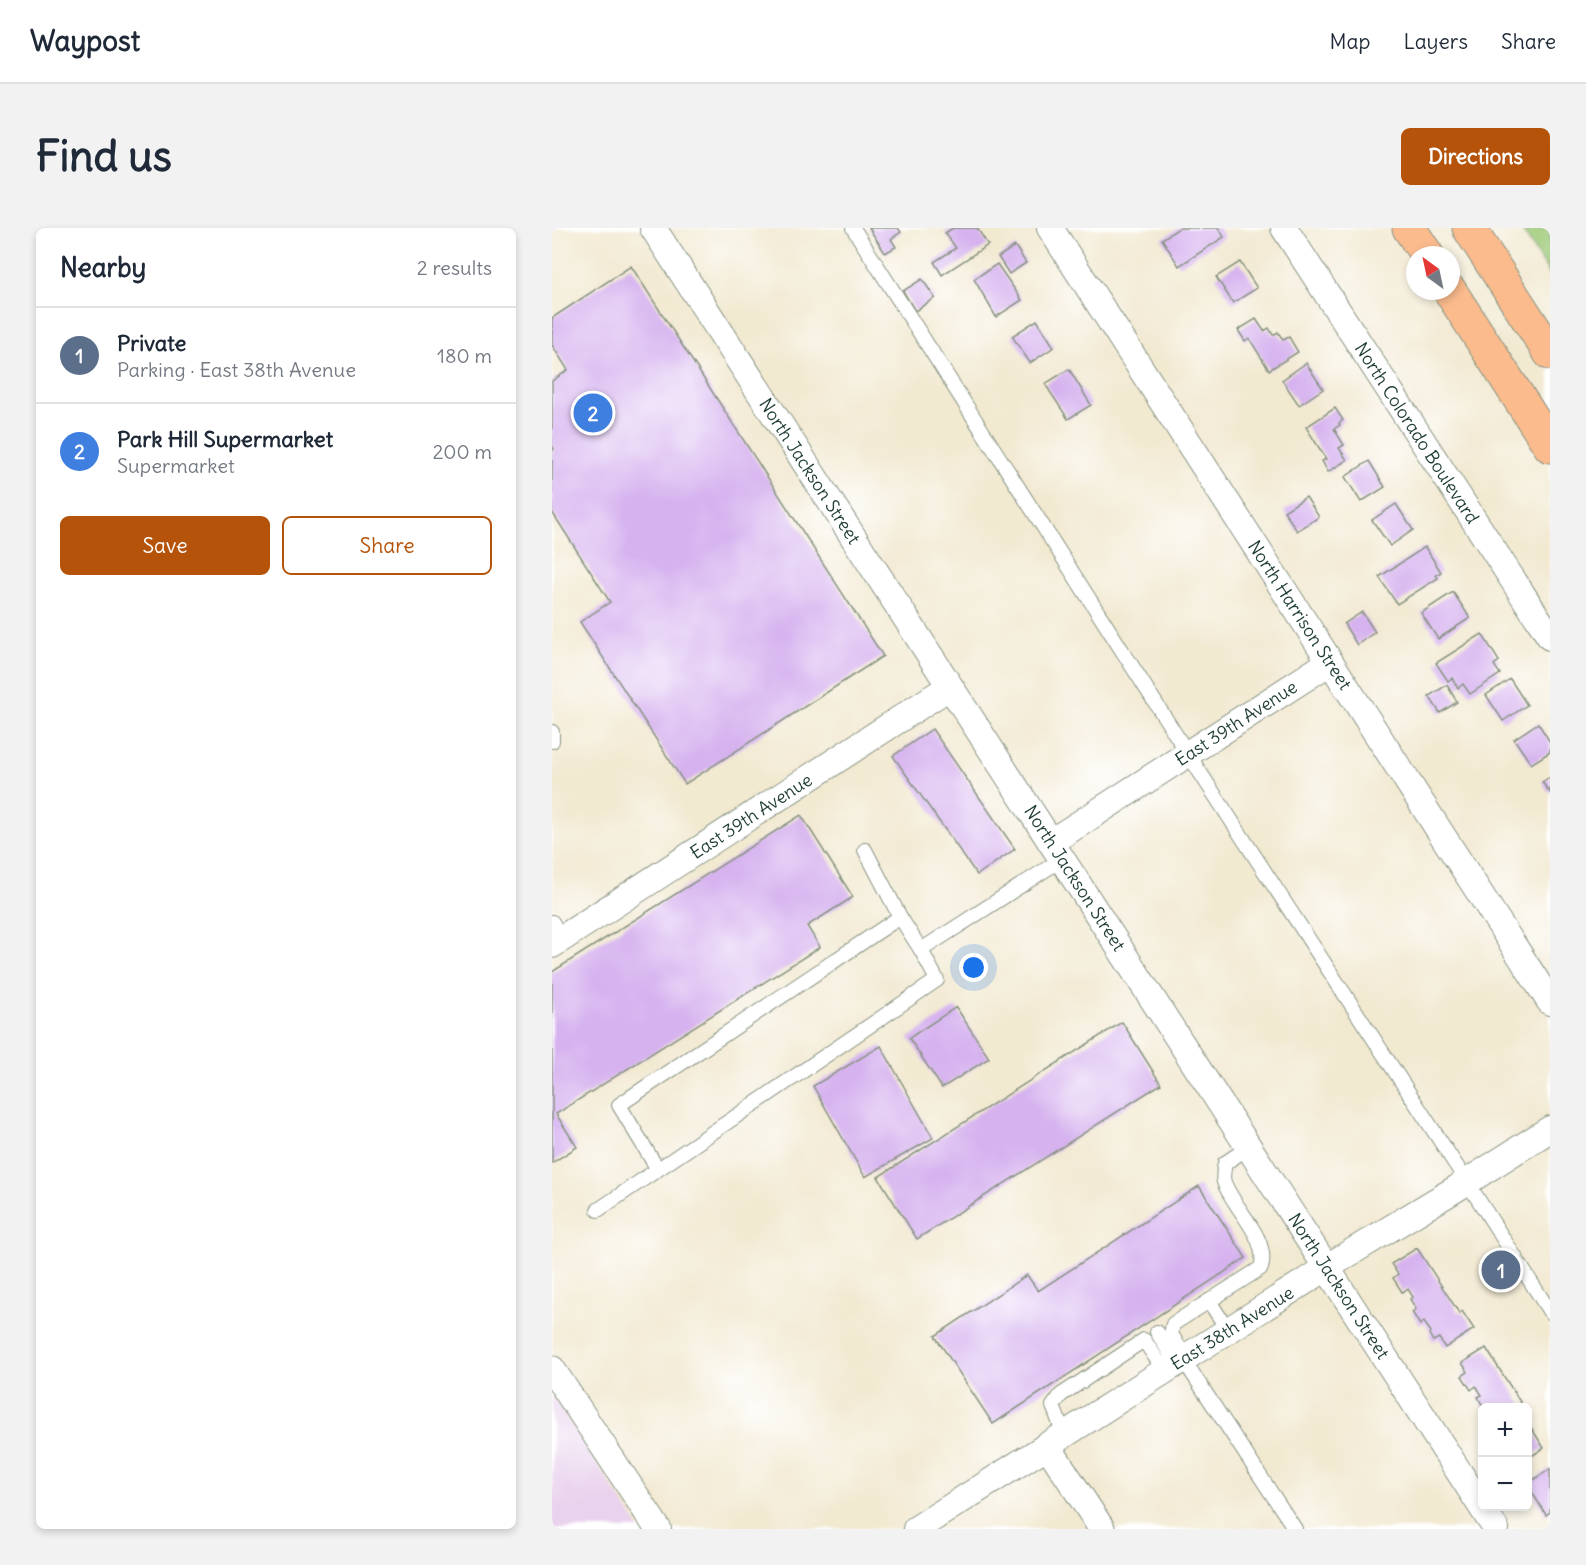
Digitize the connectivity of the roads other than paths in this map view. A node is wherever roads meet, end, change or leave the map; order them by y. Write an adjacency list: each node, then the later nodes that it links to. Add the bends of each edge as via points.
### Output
1 (653, 228): 13 (street, North Jackson Street)
2 (853, 228): 16 (lane)
3 (1050, 228): 12 (street, North Harrison Street)
4 (1284, 228): 11 (street, North Colorado Boulevard)
5 (1409, 228): 7 (main road)
6 (1469, 228): 9 (main road)
7 (1420, 246)
8 (1456, 300): 10 (main road)
9 (1550, 353)
10 (1550, 446)
11 (1550, 637)
12 (1330, 662): 16 (street, East 39th Avenue); 22 (street, North Harrison Street)
13 (949, 687): 18 (street, North Jackson Street); 20 (street, East 39th Avenue)
14 (552, 732): 15 (lane)
15 (552, 741)
16 (1188, 754): 18 (street, East 39th Avenue); 26 (lane)
17 (865, 850): 19 (lane)
18 (1057, 850): 21 (lane); 24 (street, North Jackson Street)
19 (900, 917): 21 (lane); 25 (lane, via 619,1106)
20 (555, 935)
21 (921, 950): 25 (lane, via 937,980)
22 (1550, 1002)
23 (1550, 1129): 26 (street, East 38th Avenue)
24 (1249, 1147): 28 (street, North Jackson Street); 29 (lane, via 1225,1163 1223,1181 1251,1226 1264,1257 1261,1268)
25 (657, 1168): 27 (lane)
26 (1467, 1182): 28 (street, East 38th Avenue); 30 (lane)
27 (598, 1210)
28 (1327, 1268): 31 (street, East 38th Avenue); 40 (street, North Jackson Street)
29 (1209, 1301): 31 (lane); 33 (lane, via 1173,1324 1171,1334)
30 (1550, 1312)
31 (1228, 1330): 33 (street, East 38th Avenue)
32 (1157, 1332): 33 (lane)
33 (1177, 1362): 35 (street, East 38th Avenue); 35 (lane, via 1144,1340 1061,1395 1053,1406); 39 (lane)
34 (552, 1369): 36 (street)
35 (1055, 1440): 37 (street, East 38th Avenue); 38 (street)
36 (658, 1529)
37 (916, 1529)
38 (1102, 1529)
39 (1295, 1529)
40 (1496, 1529)

